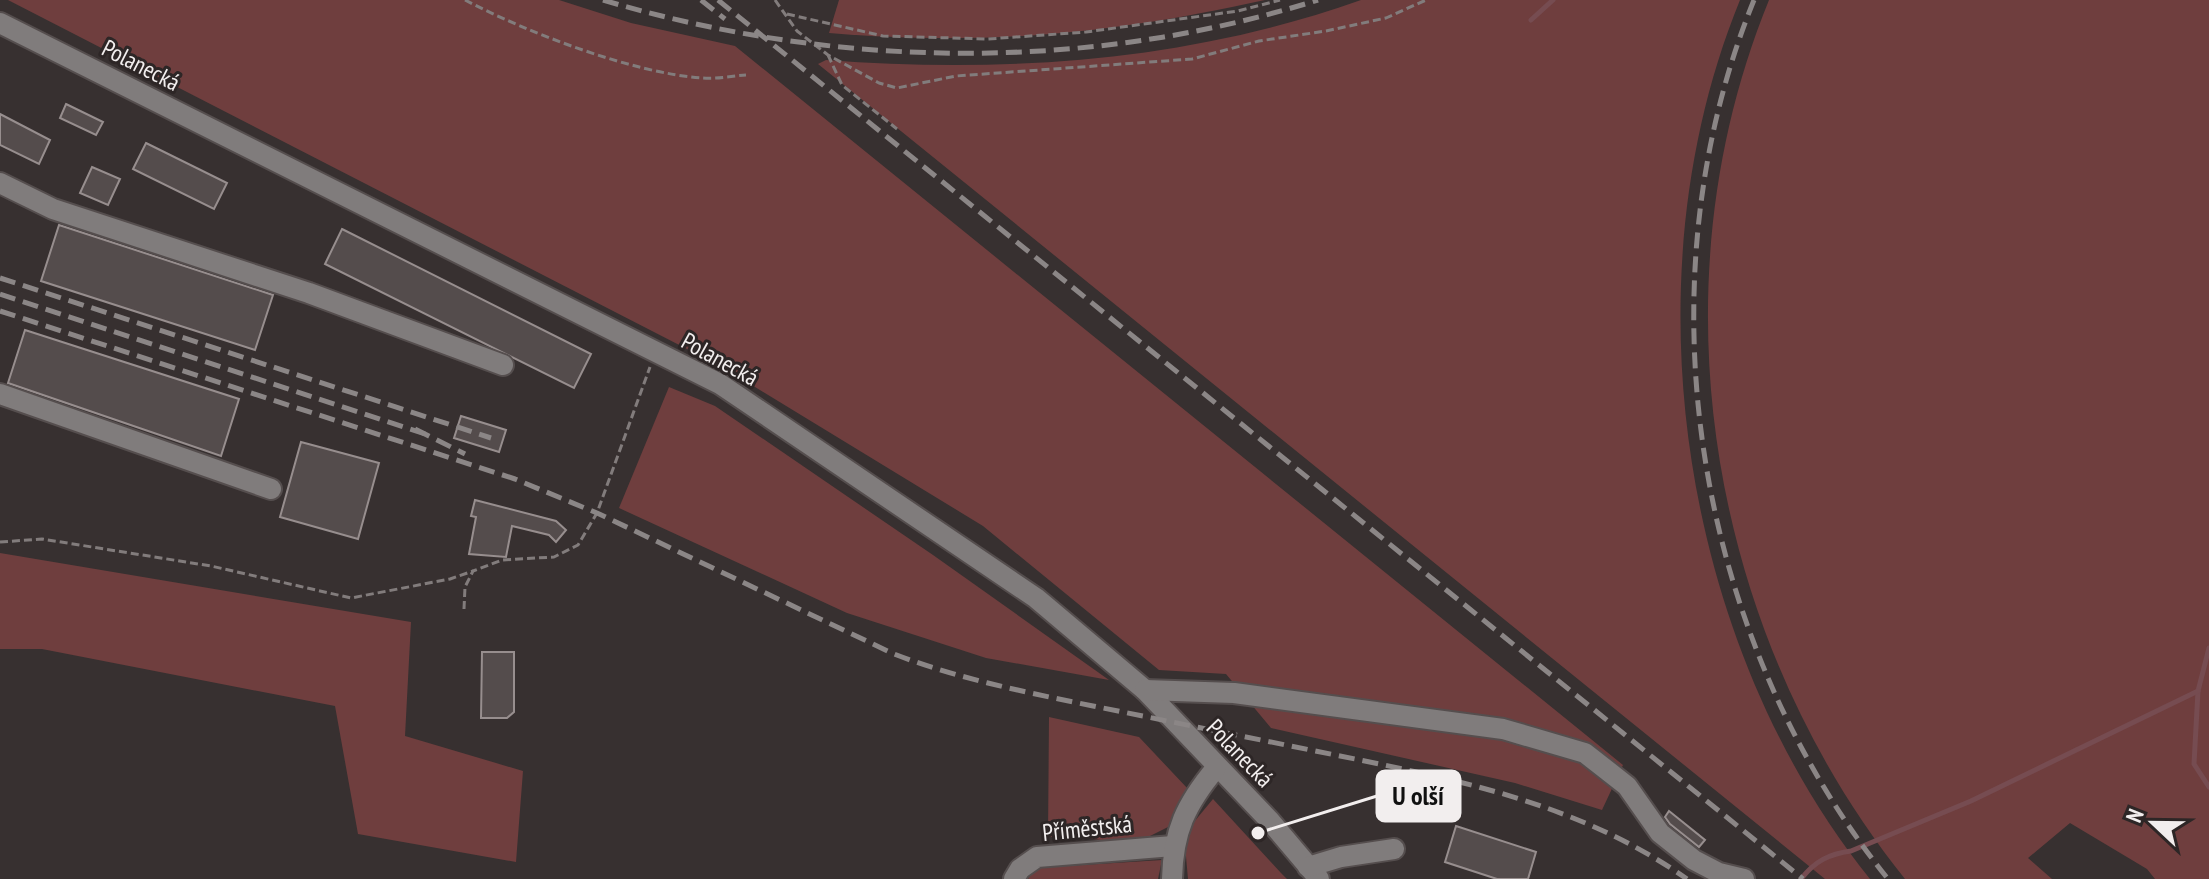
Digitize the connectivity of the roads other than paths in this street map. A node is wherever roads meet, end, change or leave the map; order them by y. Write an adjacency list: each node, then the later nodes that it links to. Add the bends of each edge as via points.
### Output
1 (0, 23): 6 (street, Polanecká, via 720,384 1036,598)
2 (0, 183): 3 (street, via 53,209 309,293)
3 (503, 365)
4 (0, 394): 5 (street)
5 (271, 489)
6 (1145, 690): 7 (street, Polanecká); 13 (street, via 1234,693 1503,729 1585,753 1627,786 1660,833 1682,851 1719,873)
7 (1216, 768): 8 (street, via 1191,798); 10 (street, Polanecká)
8 (1173, 846): 11 (street, Příměstská, via 1037,857); 12 (street)
9 (1394, 849): 10 (street, via 1341,857)
10 (1314, 873)
11 (1014, 879)
12 (1172, 879)
13 (1744, 879)

